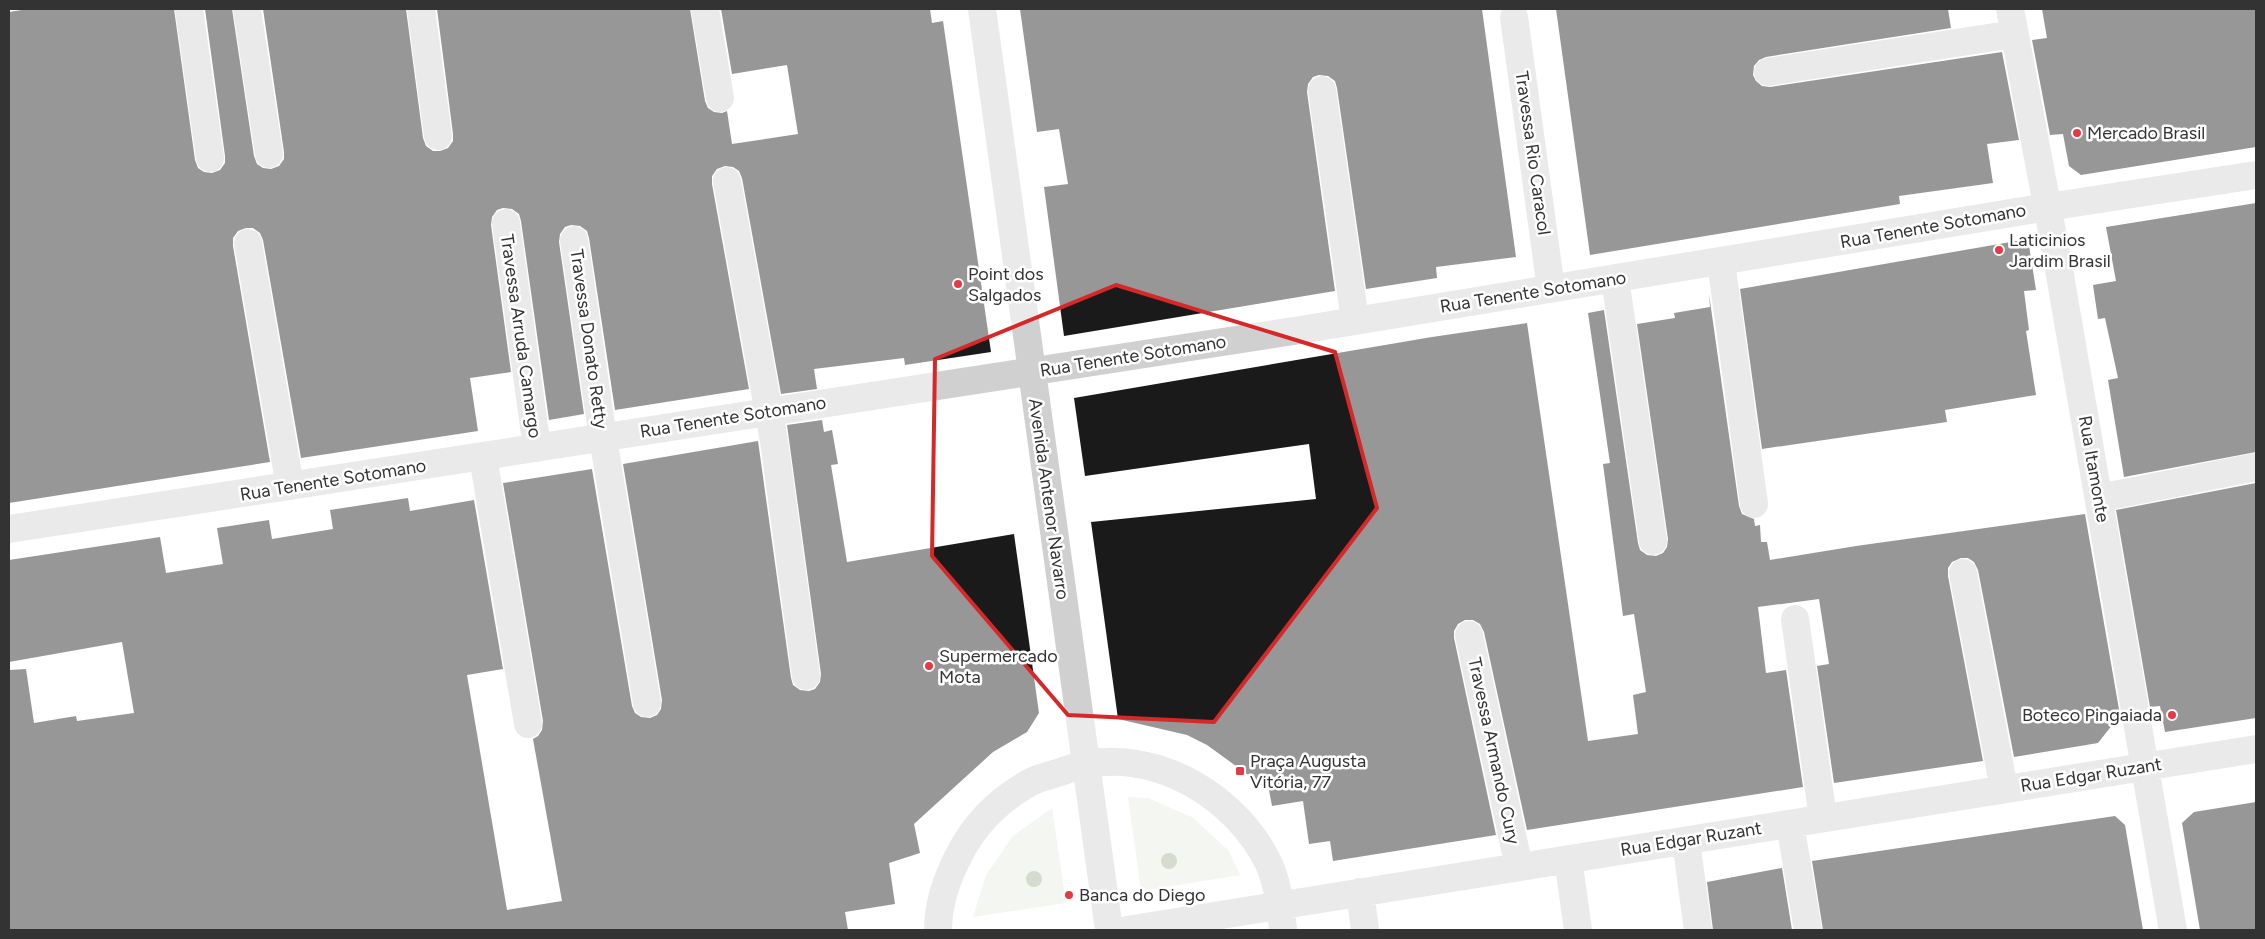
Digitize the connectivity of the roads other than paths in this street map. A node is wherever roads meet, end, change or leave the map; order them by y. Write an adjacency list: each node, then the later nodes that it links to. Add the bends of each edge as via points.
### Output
1 (189, 9): 13 (street)
2 (247, 9): 12 (street)
3 (421, 9): 11 (street)
4 (705, 9): 10 (street)
5 (982, 9): 24 (street, Avenida Antenor Navarro)
6 (1514, 17): 22 (street, Travessa Rio Caracol)
7 (2012, 22): 8 (street); 16 (street, Rua Itamonte)
8 (1768, 72)
9 (1322, 90): 23 (street)
10 (720, 98)
11 (438, 136)
12 (269, 154)
13 (210, 158)
14 (2256, 175): 16 (street, Rua Tenente Sotomano)
15 (726, 181): 25 (street)
16 (2048, 207): 20 (street, Rua Tenente Sotomano); 31 (street, Rua Itamonte)
17 (506, 223): 27 (street, Travessa Arruda Camargo)
18 (574, 240): 26 (street, Travessa Donato Retty)
19 (248, 243): 30 (street)
20 (1722, 262): 21 (street, Rua Tenente Sotomano); 32 (street)
21 (1615, 278): 22 (street, Rua Tenente Sotomano); 34 (street)
22 (1551, 289): 23 (street, Rua Tenente Sotomano)
23 (1355, 320): 24 (street, Rua Tenente Sotomano)
24 (1032, 372): 25 (street, Rua Tenente Sotomano); 42 (street, Avenida Antenor Navarro)
25 (768, 411): 26 (street, Rua Tenente Sotomano); 38 (street)
26 (603, 438): 27 (street, Rua Tenente Sotomano); 39 (street, Travessa Donato Retty)
27 (537, 448): 28 (street, Rua Tenente Sotomano)
28 (483, 457): 30 (street, Rua Tenente Sotomano); 40 (street)
29 (2256, 467): 31 (street)
30 (290, 486): 33 (street, Rua Tenente Sotomano)
31 (2099, 498): 43 (street, Rua Itamonte)
32 (1754, 504)
33 (9, 530)
34 (1653, 541)
35 (1963, 574): 44 (street)
36 (1795, 619): 45 (street)
37 (1469, 635): 49 (street, Travessa Armando Cury)
38 (806, 676)
39 (647, 702)
40 (528, 724)
41 (2256, 749): 43 (street, Rua Edgar Ruzant)
42 (1086, 764): 51 (street, via 1114,762 1142,766 1182,778 1218,800 1248,829 1269,865); 52 (street, via 1030,782 995,806 967,838 948,876); 53 (street, Avenida Antenor Navarro)
43 (2145, 767): 44 (street, Rua Edgar Ruzant); 59 (street, Rua Itamonte)
44 (2004, 789): 45 (street, Rua Edgar Ruzant)
45 (1823, 818): 46 (street, Rua Edgar Ruzant)
46 (1790, 824): 47 (street, Rua Edgar Ruzant); 58 (street)
47 (1686, 840): 48 (street, Rua Edgar Ruzant); 57 (street)
48 (1568, 859): 49 (street, Rua Edgar Ruzant); 56 (street)
49 (1519, 867): 50 (street, Rua Edgar Ruzant)
50 (1360, 892): 51 (street, Rua Edgar Ruzant); 55 (street)
51 (1282, 918): 54 (street, Rua Edgar Ruzant)
52 (938, 930)
53 (1109, 930)
54 (1126, 930)
55 (1365, 930)
56 (1578, 930)
57 (1698, 930)
58 (1808, 930)
59 (2173, 930)

